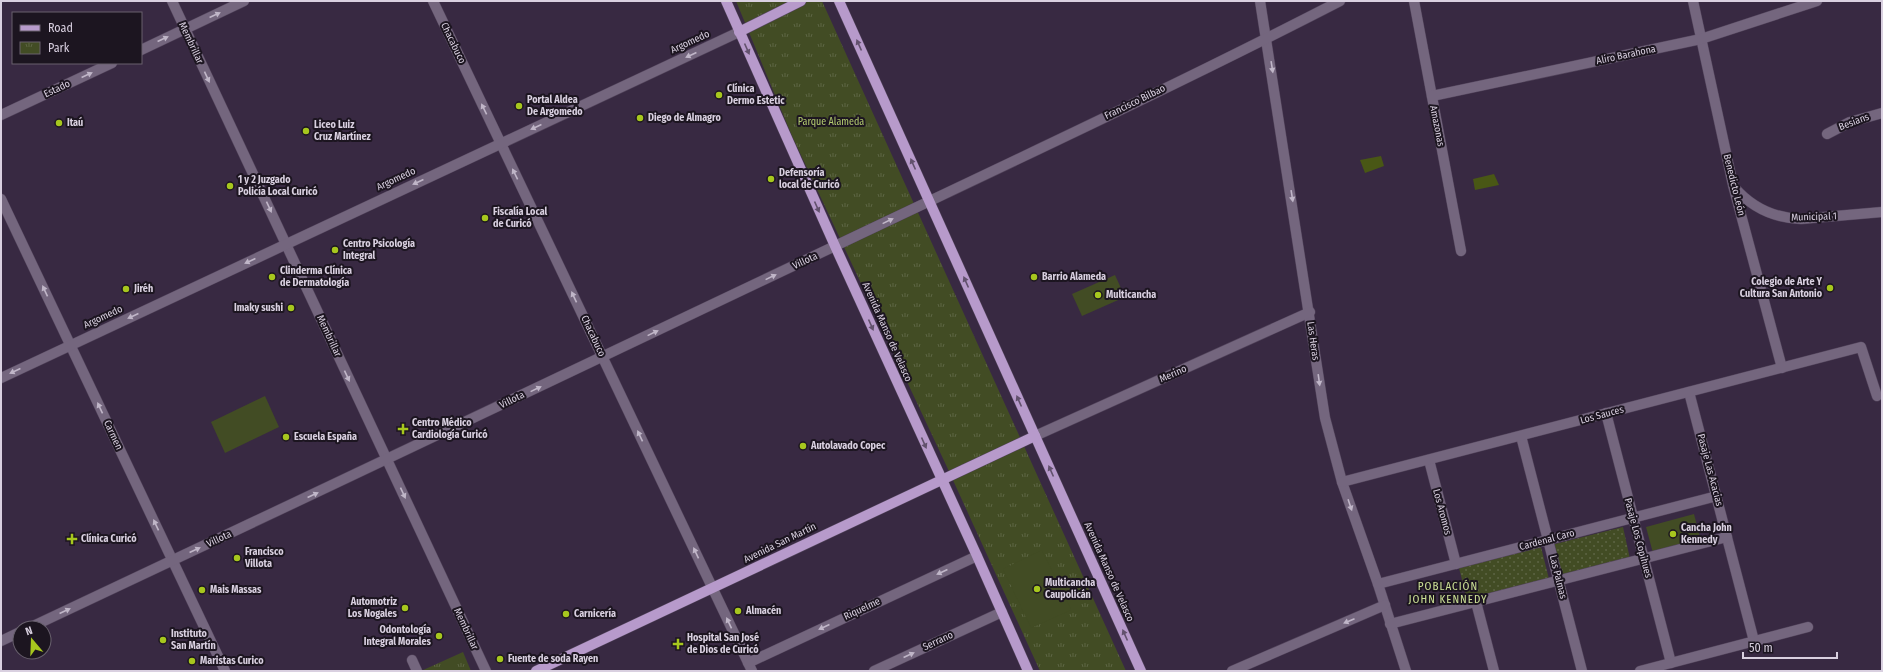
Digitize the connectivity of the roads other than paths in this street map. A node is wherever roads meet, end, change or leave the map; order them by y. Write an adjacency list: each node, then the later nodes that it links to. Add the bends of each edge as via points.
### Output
1 (172, 1): 12 (street, Membrillar)
2 (244, 1): 12 (street, one-way to 2)
3 (433, 1): 22 (street, Chacabuco, one-way to 3)
4 (726, 1): 13 (main road, Avenida Manso de Velasco)
5 (801, 1): 13 (main road, Argomedo)
6 (839, 1): 25 (main road, Avenida Manso de Velasco, one-way to 6)
7 (1260, 1): 14 (street, Las Heras)
8 (1340, 1): 14 (street, Francisco Bilbao)
9 (1414, 1): 18 (street, Amazonas)
10 (1693, 1): 15 (street, Benedicto León)
11 (1817, 1): 15 (street, Aliro Barahona)
12 (185, 29): 16 (street, one-way to 12); 27 (street, Membrillar, one-way to 27)
13 (740, 32): 22 (street, Argomedo, one-way to 22); 28 (main road, Avenida Manso de Velasco, one-way to 28)
14 (1267, 38): 25 (street, Francisco Bilbao); 30 (street, Las Heras, one-way to 30)
15 (1701, 39): 18 (street, Aliro Barahona); 23 (street, Benedicto León)
16 (142, 50)
17 (110, 64): 20 (street, Estado, one-way to 17)
18 (1432, 96): 29 (street, Amazonas)
19 (1882, 113): 21 (street, Besians, via 1850,122)
20 (1, 115)
21 (1827, 134)
22 (501, 144): 27 (street, Argomedo, one-way to 27); 32 (street, Chacabuco, one-way to 22)
23 (1733, 185): 26 (street, Municipal 1, via 1757,207 1789,218); 33 (street, Benedicto León)
24 (1, 199): 31 (street, Carmen, one-way to 24)
25 (929, 201): 28 (street, Villota, one-way to 25); 38 (main road, Avenida Manso de Velasco, one-way to 25)
26 (1882, 212)
27 (286, 244): 31 (street, Argomedo, one-way to 31); 40 (street, Membrillar, one-way to 40)
28 (835, 246): 32 (street, Villota, one-way to 28); 42 (main road, Avenida Manso de Velasco, one-way to 42)
29 (1461, 251)
30 (1310, 312): 38 (street, Merino); 43 (street, Las Heras, one-way to 43, via 1325,418)
31 (70, 345): 34 (street, Argomedo, one-way to 34); 50 (street, Carmen, one-way to 31)
32 (603, 357): 40 (street, Villota, one-way to 32); 54 (street, Chacabuco, one-way to 32)
33 (1782, 368): 35 (street, Los Sauces); 36 (street, Los Sauces, via 1861,347)
34 (1, 378)
35 (1689, 392): 37 (street, Los Sauces); 44 (street, Pasaje Las Acacias)
36 (1876, 396)
37 (1606, 414): 39 (street, Los Sauces); 45 (street, Pasaje Los Copihues)
38 (1035, 436): 42 (main road, Avenida San Martín); 73 (main road, Avenida Manso de Velasco, one-way to 38)
39 (1521, 436): 41 (street, Los Sauces); 47 (street, Las Palmas)
40 (387, 460): 50 (street, Villota, one-way to 40); 69 (street, Membrillar, one-way to 69)
41 (1429, 460): 43 (street, Los Sauces); 51 (street, Los Aromos)
42 (941, 480): 48 (main road, Avenida Manso de Velasco); 54 (main road, Avenida San Martín)
43 (1342, 482): 53 (street, Las Heras, one-way to 53)
44 (1717, 496): 45 (street, Cardenal Caro); 46 (street, Pasaje Las Acacias)
45 (1633, 518): 47 (street, Cardenal Caro); 49 (street, Pasaje Los Copihues)
46 (1727, 537): 49 (street); 63 (street, Pasaje Las Acacias)
47 (1548, 540): 51 (street, Cardenal Caro); 52 (street, Las Palmas)
48 (977, 556): 57 (main road, Avenida Manso de Velasco); 66 (street, Riquelme, one-way to 66)
49 (1644, 558): 52 (street); 65 (street, Pasaje Los Copihues)
50 (173, 561): 58 (street, Villota, one-way to 50); 67 (street, Carmen)
51 (1456, 564): 53 (street, Cardenal Caro)
52 (1559, 580): 55 (street); 77 (street, Las Palmas)
53 (1378, 584): 56 (street, Las Heras)
54 (712, 589): 66 (street, Chacabuco, one-way to 54); 70 (main road, Avenida San Martín)
55 (1476, 602): 59 (street); 76 (street)
56 (1385, 605): 59 (street, Las Heras); 74 (street, one-way to 74)
57 (1002, 612): 71 (street, Serrano, one-way to 57); 72 (main road, Avenida Manso de Velasco)
58 (46, 620)
59 (1390, 624): 75 (street, Las Heras)
60 (1808, 627): 63 (street)
61 (12, 636): 62 (street)
62 (1, 641)
63 (1754, 641): 65 (street)
64 (412, 660): 68 (street)
65 (1671, 663): 78 (street)
66 (750, 667)
67 (225, 671)
68 (417, 671)
69 (486, 671)
70 (536, 671)
71 (874, 671)
72 (1028, 671)
73 (1141, 671)
74 (1232, 671)
75 (1406, 671)
76 (1494, 671)
77 (1582, 671)
78 (1640, 671)

